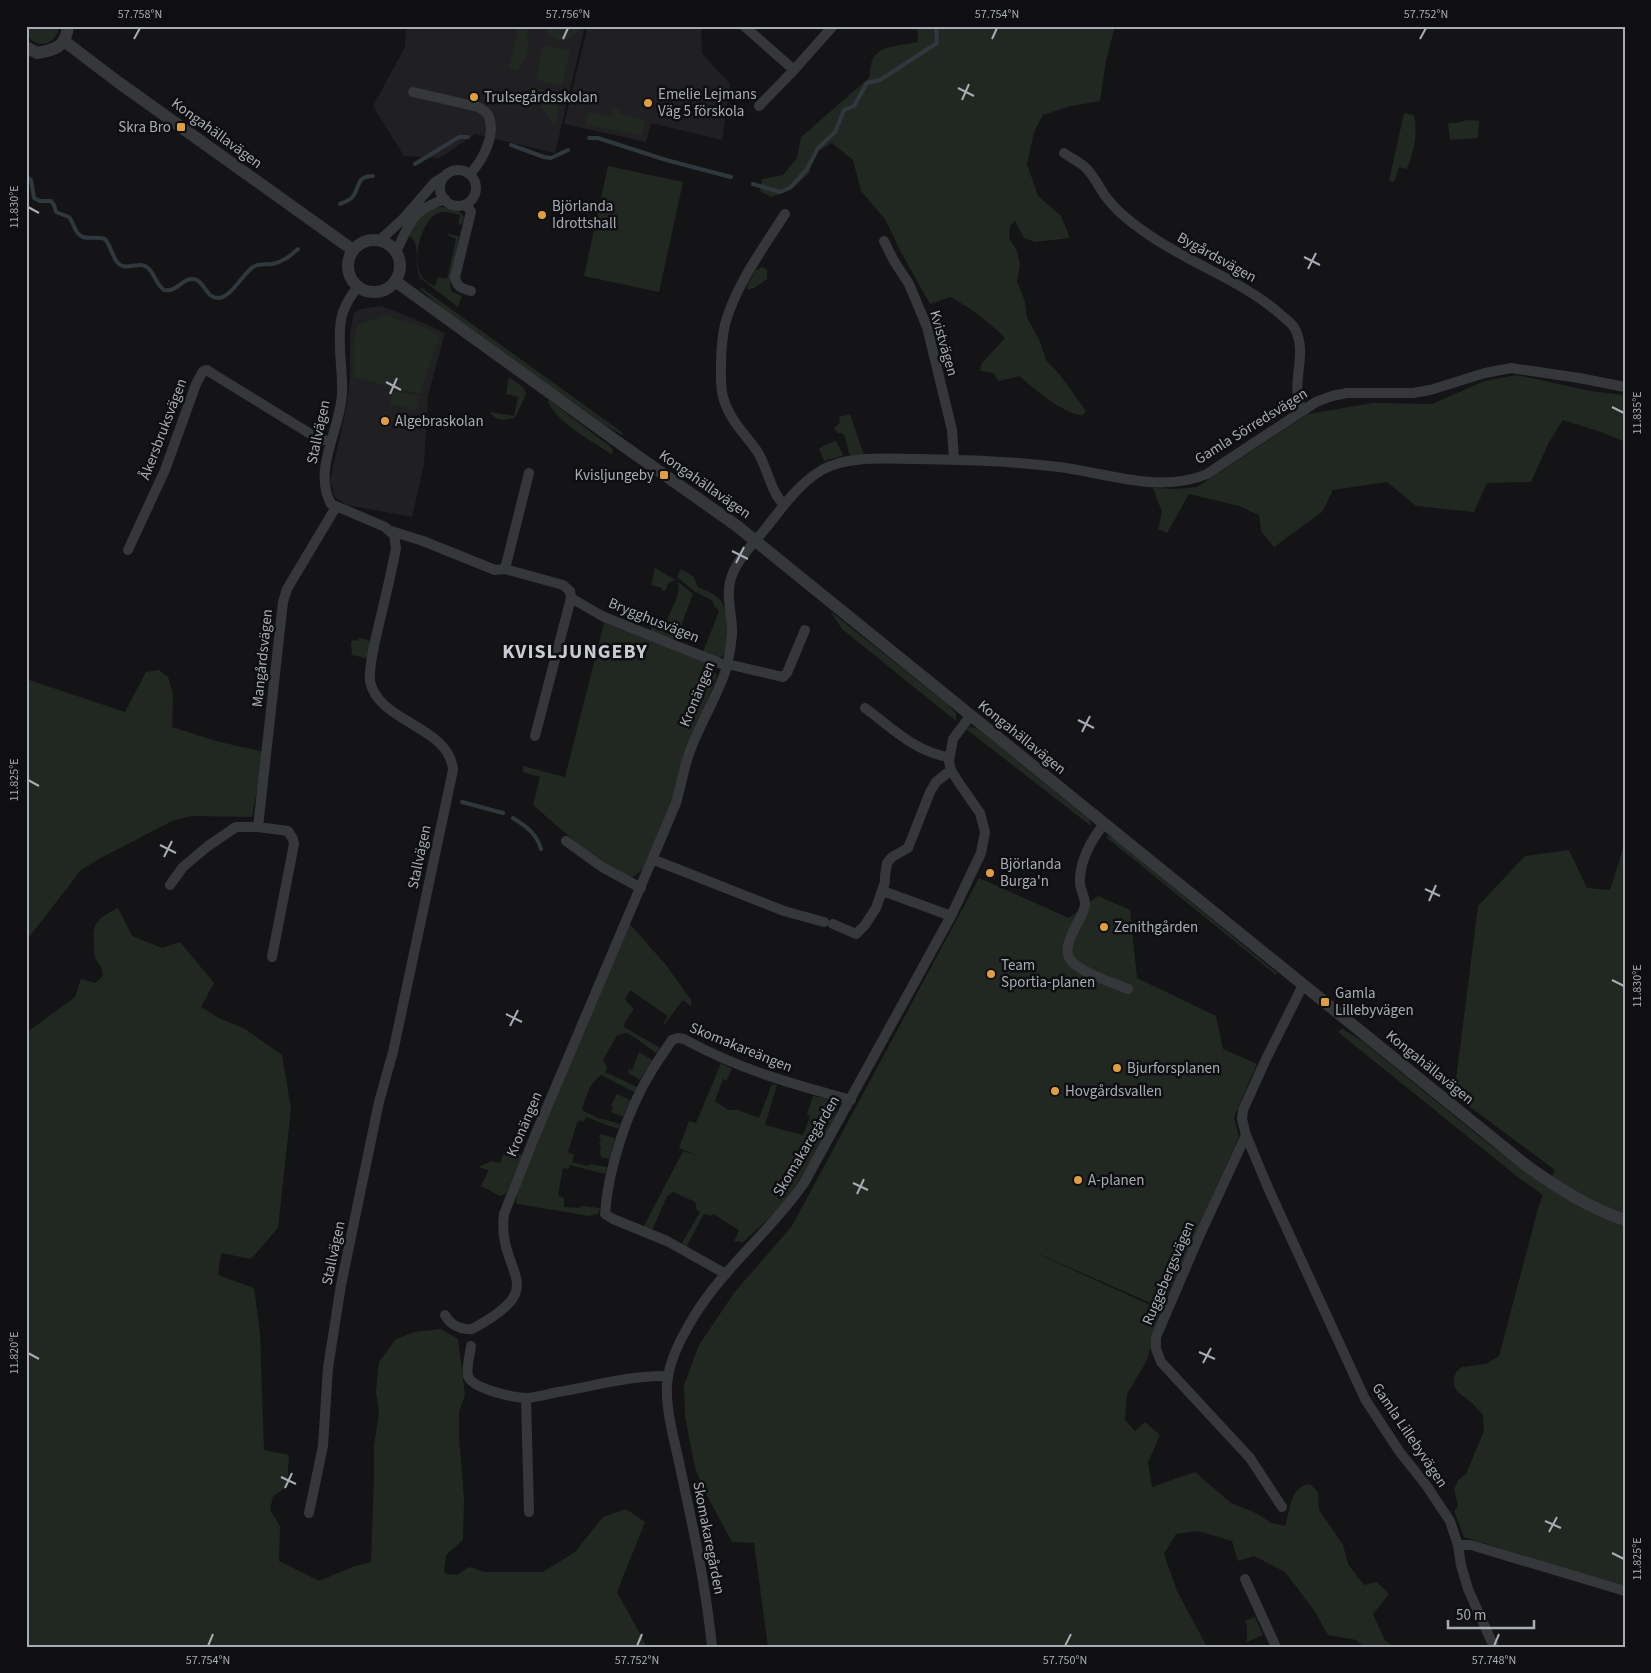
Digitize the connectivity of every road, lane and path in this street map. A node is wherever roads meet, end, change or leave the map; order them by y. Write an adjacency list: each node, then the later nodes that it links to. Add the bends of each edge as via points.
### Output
1 (68, 26): 4 (street)
2 (744, 26): 6 (street)
3 (832, 26): 6 (street)
4 (64, 40): 5 (street, via 60,46 47,52 37,53); 17 (street, Kongahällavägen)
5 (26, 47)
6 (794, 70): 8 (street)
7 (413, 92): 10 (street, via 478,106 486,112 491,129 486,151)
8 (759, 106)
9 (1064, 153): 23 (street, Bygårdsvägen, via 1085,167 1107,199 1139,229 1269,305 1294,328 1301,359 1297,397)
10 (470, 174): 11 (street, via 459,170); 13 (street, via 476,190)
11 (445, 176): 12 (street, via 441,187); 15 (street, via 434,182 403,219)
12 (445, 199): 13 (street, via 454,205); 18 (street, via 415,215)
13 (466, 204): 21 (street, via 471,212 455,277 460,288)
14 (784, 214): 27 (street, via 730,309 722,340 721,372 723,399 728,410 758,453)
15 (380, 240): 17 (street, via 365,241); 18 (street)
16 (884, 241): 25 (street, Kvistvägen, via 927,327 952,430)
17 (353, 250): 20 (street, via 349,272)
18 (396, 252): 19 (street, via 400,267)
19 (395, 281): 20 (street, via 380,291); 30 (street, Kongahällavägen)
20 (358, 286): 24 (street, Stallvägen, via 346,304 341,320 342,393)
21 (471, 291)
22 (1625, 387): 23 (street, Gamla Sörredsvägen, via 1511,368 1413,393 1348,392 1316,402)
23 (1303, 411): 25 (street, Gamla Sörredsvägen, via 1207,474 1178,482 1153,483 1025,463)
24 (331, 442): 28 (street, Stallvägen, via 324,479 328,498); 31 (street, Åkersbruksvägen, via 318,438 203,370 165,470)
25 (954, 460): 27 (street, Gamla Sörredsvägen, via 863,460 835,465 821,470)
26 (529, 473): 32 (street)
27 (784, 505): 30 (street, Gamla Sörredsvägen)
28 (336, 507): 29 (street); 42 (street, Mangårdsvägen, via 284,595)
29 (391, 532): 32 (street, Brygghusvägen, via 423,541 495,570); 62 (street, Stallvägen, via 396,548 370,679 375,694 387,707 445,749 454,770 341,1285 328,1368 323,1446)
30 (755, 541): 35 (street, Kronängen, via 730,579 732,635); 37 (street, Kongahällavägen)
31 (128, 550)
32 (505, 569): 33 (street, Brygghusvägen, via 564,585)
33 (571, 598): 35 (street, Brygghusvägen, via 604,617); 38 (street)
34 (805, 630): 35 (street, Brygghusvägen, via 783,676)
35 (727, 665): 44 (street, Kronängen, via 690,751 676,803)
36 (865, 708): 39 (street, via 918,747 934,755)
37 (970, 715): 39 (street, Skomakaregården, via 953,739); 41 (street, Kongahällavägen)
38 (535, 736)
39 (949, 757): 40 (street, Skomakaregården)
40 (951, 770): 47 (street, via 936,782 930,792 908,848 887,863); 48 (street, Skomakaregården, via 980,813 985,832 981,853)
41 (1104, 824): 50 (street, Kongahällavägen); 51 (street, via 1093,837 1081,868 1080,886 1085,903 1070,938 1069,958 1081,969)
42 (258, 826): 45 (street, via 236,827 182,867); 49 (street, via 288,832 294,844)
43 (566, 841): 46 (street, via 603,868)
44 (652, 859): 46 (street, Kronängen); 47 (street, via 784,911 856,934 876,908)
45 (170, 885)
46 (641, 888): 56 (street, Kronängen, via 504,1214 502,1225 517,1293 503,1310 472,1329 455,1326)
47 (883, 891): 48 (street)
48 (951, 916): 52 (street, Skomakaregården)
49 (272, 957)
50 (1303, 985): 53 (street, Gamla Lillebyvägen, via 1243,1110); 54 (street, Kongahällavägen, via 1527,1166 1588,1205)
51 (1128, 989)
52 (851, 1100): 55 (street, Skomakaregården, via 787,1207); 55 (street, Skomakareängen, via 766,1076 720,1058 684,1039 672,1040 650,1074 629,1117 615,1160 605,1214 667,1241)
53 (1246, 1134): 60 (street, Ruggebergsvägen, via 1156,1337 1156,1349 1161,1362 1250,1458); 63 (street, Gamla Lillebyvägen, via 1365,1399 1399,1452 1443,1509)
54 (1625, 1220)
55 (726, 1274): 58 (street, Skomakaregården, via 682,1337)
56 (445, 1315)
57 (471, 1346): 59 (street, via 468,1378 472,1382 493,1392)
58 (668, 1376): 59 (street, via 627,1379); 66 (street, Skomakaregården, via 672,1428 693,1524)
59 (526, 1398): 61 (street)
60 (1282, 1507)
61 (529, 1512)
62 (309, 1513)
63 (1458, 1545): 65 (street, via 1471,1545); 68 (street, Gamla Lillebyvägen, via 1468,1589)
64 (1245, 1580): 67 (street)
65 (1625, 1591)
66 (712, 1647)
67 (1276, 1647)
68 (1494, 1647)

